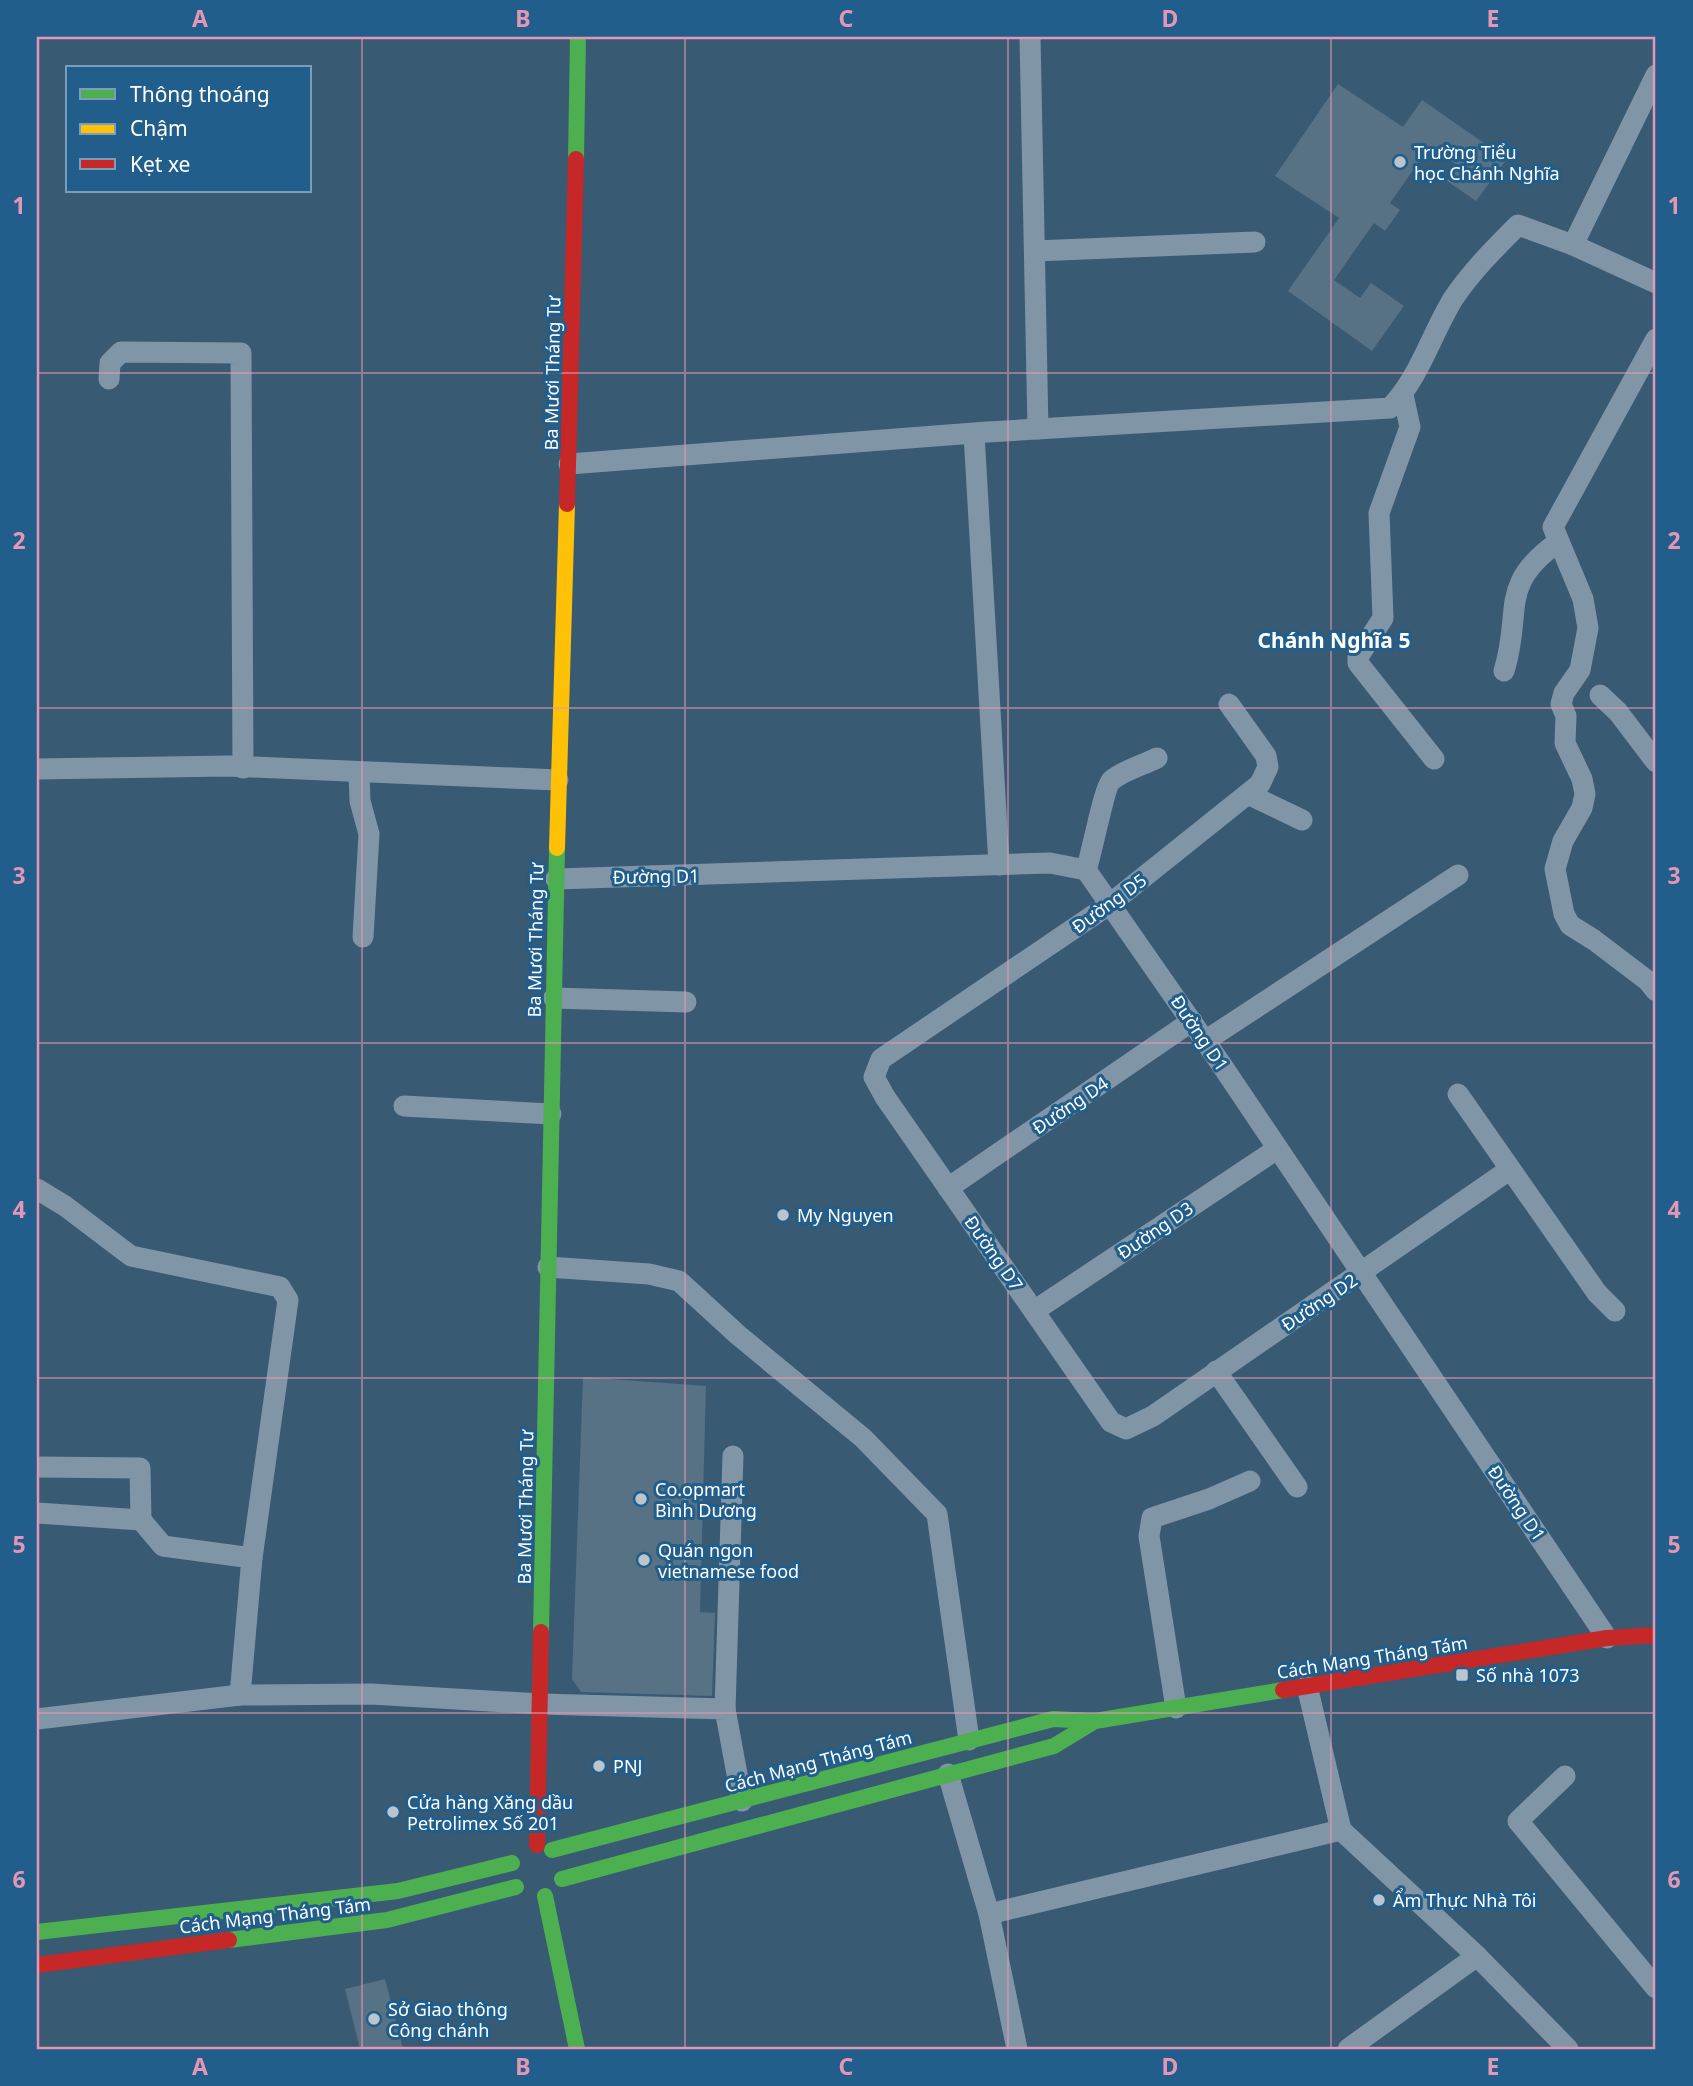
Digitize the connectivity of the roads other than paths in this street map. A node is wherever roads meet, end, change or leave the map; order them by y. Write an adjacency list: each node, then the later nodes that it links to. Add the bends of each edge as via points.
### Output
1 (578, 37): 13 (main road, Ba Mươi Tháng Tư)
2 (1030, 37): 6 (street)
3 (1656, 75): 5 (street)
4 (1255, 242): 6 (street)
5 (1573, 246): 7 (street); 10 (street, via 1518,225 1453,299)
6 (1035, 251): 11 (street)
7 (1656, 283)
8 (1656, 339): 14 (street, via 1558,515 1553,527)
9 (109, 379): 21 (street, via 110,363 121,352 241,353)
10 (1403, 395): 11 (street, via 1390,408); 19 (street, via 1410,427 1379,513 1383,618 1358,663)
11 (1038, 429): 12 (street)
12 (974, 434): 13 (street); 27 (street)
13 (569, 464): 24 (main road, Ba Mươi Tháng Tư)
14 (1558, 542): 15 (street, via 1521,577); 33 (street, via 1583,599 1588,628 1580,670 1562,704 1565,743 1585,794 1555,869 1564,915 1570,925)
15 (1504, 670)
16 (1600, 695): 20 (street)
17 (1229, 704): 25 (street, Đường D5, via 1266,756 1266,774)
18 (1157, 758): 28 (street, via 1110,781)
19 (1434, 759)
20 (1656, 762)
21 (243, 768): 22 (street); 23 (street)
22 (37, 769)
23 (359, 772): 24 (street); 32 (street, via 360,801 369,834)
24 (558, 780): 30 (main road, Ba Mươi Tháng Tư)
25 (1250, 795): 26 (street); 31 (street, Đường D5)
26 (1301, 820)
27 (999, 865): 28 (street, Đường D1, via 1050,863); 30 (street, Đường D1)
28 (1086, 870): 31 (street, Đường D1)
29 (1458, 875): 37 (street)
30 (556, 879): 34 (main road, Ba Mươi Tháng Tư)
31 (1110, 904): 36 (street, Đường D1); 38 (street, Đường D5, via 881,1059)
32 (363, 937)
33 (1656, 992)
34 (554, 998): 35 (street); 41 (main road, Ba Mươi Tháng Tư)
35 (686, 1002)
36 (1192, 1021): 37 (street, Đường D1); 44 (street, Đường D4)
37 (1205, 1041): 42 (street, Đường D1)
38 (876, 1068): 44 (street, Đường D7, via 874,1077 885,1097)
39 (1458, 1094): 43 (street)
40 (404, 1107): 41 (street)
41 (551, 1114): 46 (main road, Ba Mươi Tháng Tư)
42 (1277, 1149): 47 (street, Đường D1); 48 (street, Đường D3)
43 (1509, 1170): 47 (street, Đường D2); 49 (street, via 1597,1293)
44 (948, 1188): 48 (street, Đường D7)
45 (37, 1189): 58 (street, via 131,1256 280,1287 288,1300)
46 (548, 1267): 63 (main road, Ba Mươi Tháng Tư); 68 (street, via 649,1274 679,1281 863,1438 937,1514)
47 (1360, 1274): 50 (street, Đường D2); 60 (street, Đường D1)
48 (1034, 1311): 51 (street, Đường D7, via 1111,1422)
49 (1615, 1311)
50 (1216, 1371): 51 (street, Đường D2, via 1153,1416); 55 (street)
51 (1126, 1429)
52 (733, 1456): 65 (street)
53 (37, 1467): 57 (street, via 140,1468)
54 (1250, 1480): 64 (street, via 1152,1518 1149,1536)
55 (1297, 1487)
56 (37, 1513): 57 (street)
57 (141, 1520): 58 (street, via 163,1545)
58 (252, 1558): 62 (street)
59 (1656, 1635): 60 (main road, Cách Mạng Tháng Tám)
60 (1607, 1638): 61 (main road, Cách Mạng Tháng Tám)
61 (1307, 1686): 64 (main road, Cách Mạng Tháng Tám); 72 (street)
62 (240, 1695): 63 (street, via 371,1694); 66 (street)
63 (541, 1704): 65 (street); 73 (main road, Ba Mươi Tháng Tư)
64 (1176, 1708): 67 (main road, Cách Mạng Tháng Tám)
65 (725, 1709): 71 (street)
66 (37, 1719)
67 (1095, 1721): 68 (main road, Cách Mạng Tháng Tám, via 1053,1719); 69 (main road, Cách Mạng Tháng Tám, via 1054,1746)
68 (970, 1740): 71 (main road, Cách Mạng Tháng Tám)
69 (948, 1774): 75 (main road, Cách Mạng Tháng Tám); 78 (street)
70 (1565, 1776): 82 (street, via 1518,1821)
71 (742, 1801): 73 (main road, Cách Mạng Tháng Tám)
72 (1340, 1830): 78 (street); 80 (street)
73 (545, 1847): 74 (main road, via 522,1850); 75 (main road, via 562,1863)
74 (512, 1863): 76 (main road); 79 (main road, Cách Mạng Tháng Tám, via 398,1891)
75 (562, 1879): 77 (main road)
76 (516, 1887): 77 (main road, via 529,1896); 81 (main road, Cách Mạng Tháng Tám, via 387,1920)
77 (545, 1896): 83 (main road)
78 (989, 1914): 84 (street)
79 (37, 1932)
80 (1477, 1956): 85 (street); 86 (street)
81 (37, 1965)
82 (1656, 1988)
83 (577, 2049)
84 (1017, 2049)
85 (1348, 2049)
86 (1568, 2049)

